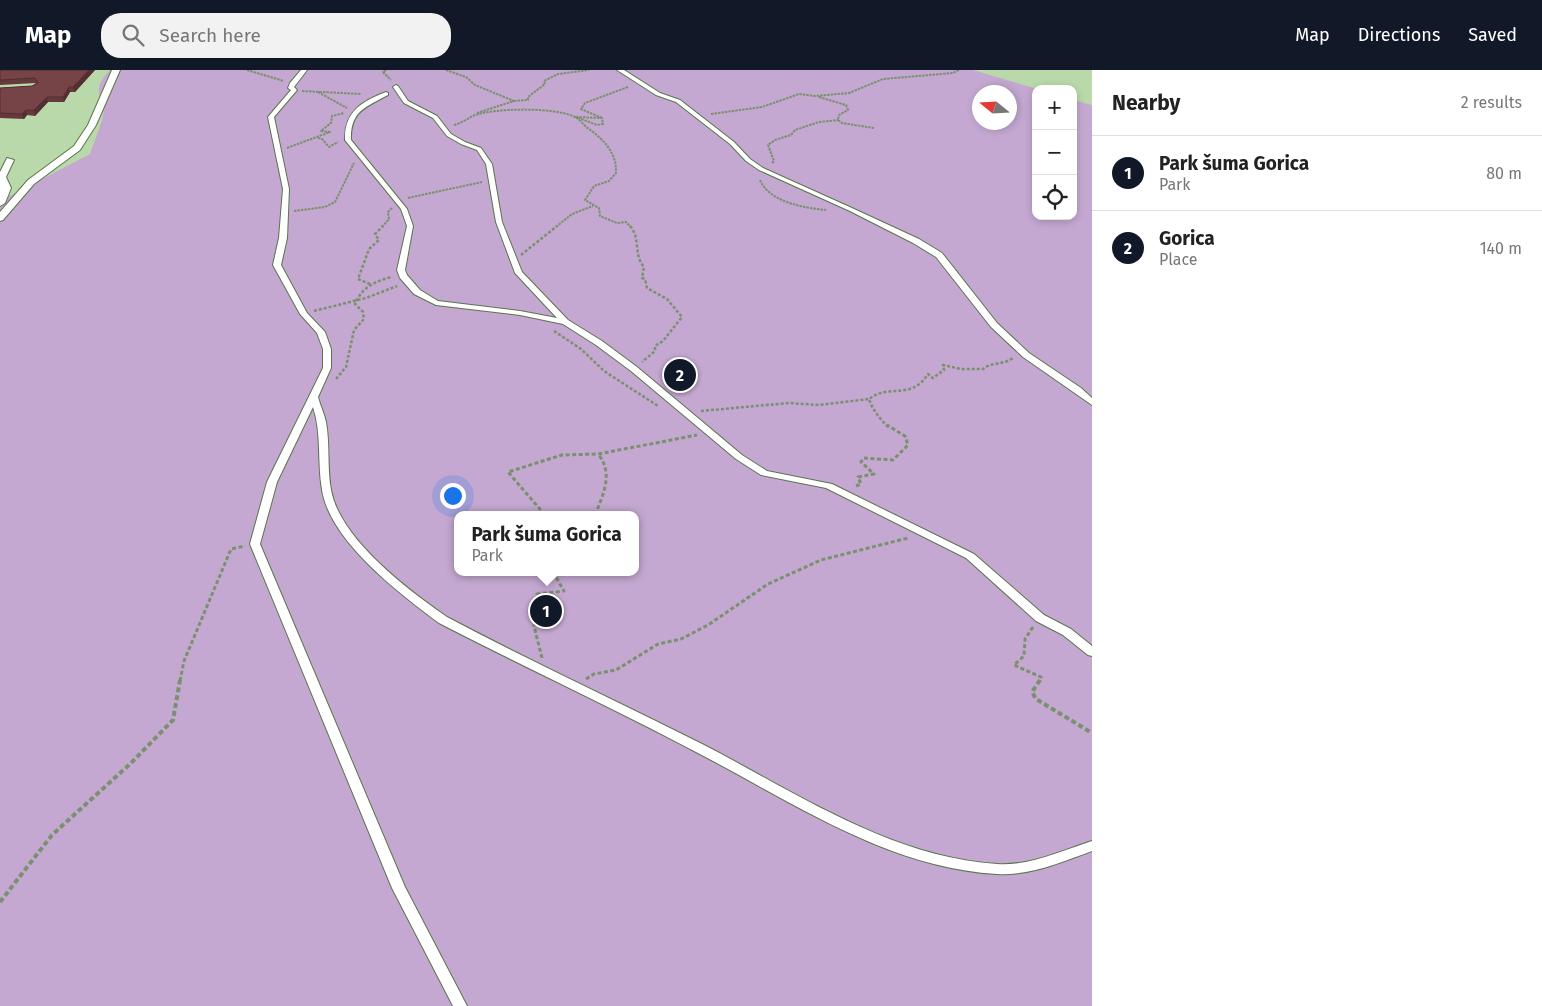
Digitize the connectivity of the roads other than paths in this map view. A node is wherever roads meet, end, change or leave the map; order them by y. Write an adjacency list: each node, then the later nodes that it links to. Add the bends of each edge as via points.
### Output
1 (116, 70): 8 (street, via 92,125 77,148 31,182)
2 (304, 70): 10 (street, via 271,117 286,190 283,238 277,265 304,314 321,332 327,350 327,368)
3 (620, 70): 11 (street, via 658,94 678,101 762,170 855,211 939,255 994,326 1026,355)
4 (396, 87): 9 (street, via 406,102 435,117 463,143 479,149 489,164 499,222 512,260 519,273)
5 (386, 94): 9 (street, via 356,111 346,127 348,140 391,192 407,217 410,226 401,270 403,276 417,292 436,303)
6 (10, 160): 7 (street, via 2,177 6,188)
7 (0, 203)
8 (0, 218)
9 (565, 322): 12 (street, via 634,369 739,457 764,473 830,486 970,556 1040,618 1066,632)
10 (312, 396): 13 (street, via 322,424 322,457 329,501 335,516 354,540 413,599 442,620 720,759 812,810 882,842 946,862 998,869 1019,868); 14 (street, via 272,482 255,544 399,888)
11 (1092, 402)
12 (1092, 652)
13 (1092, 846)
14 (460, 1006)

